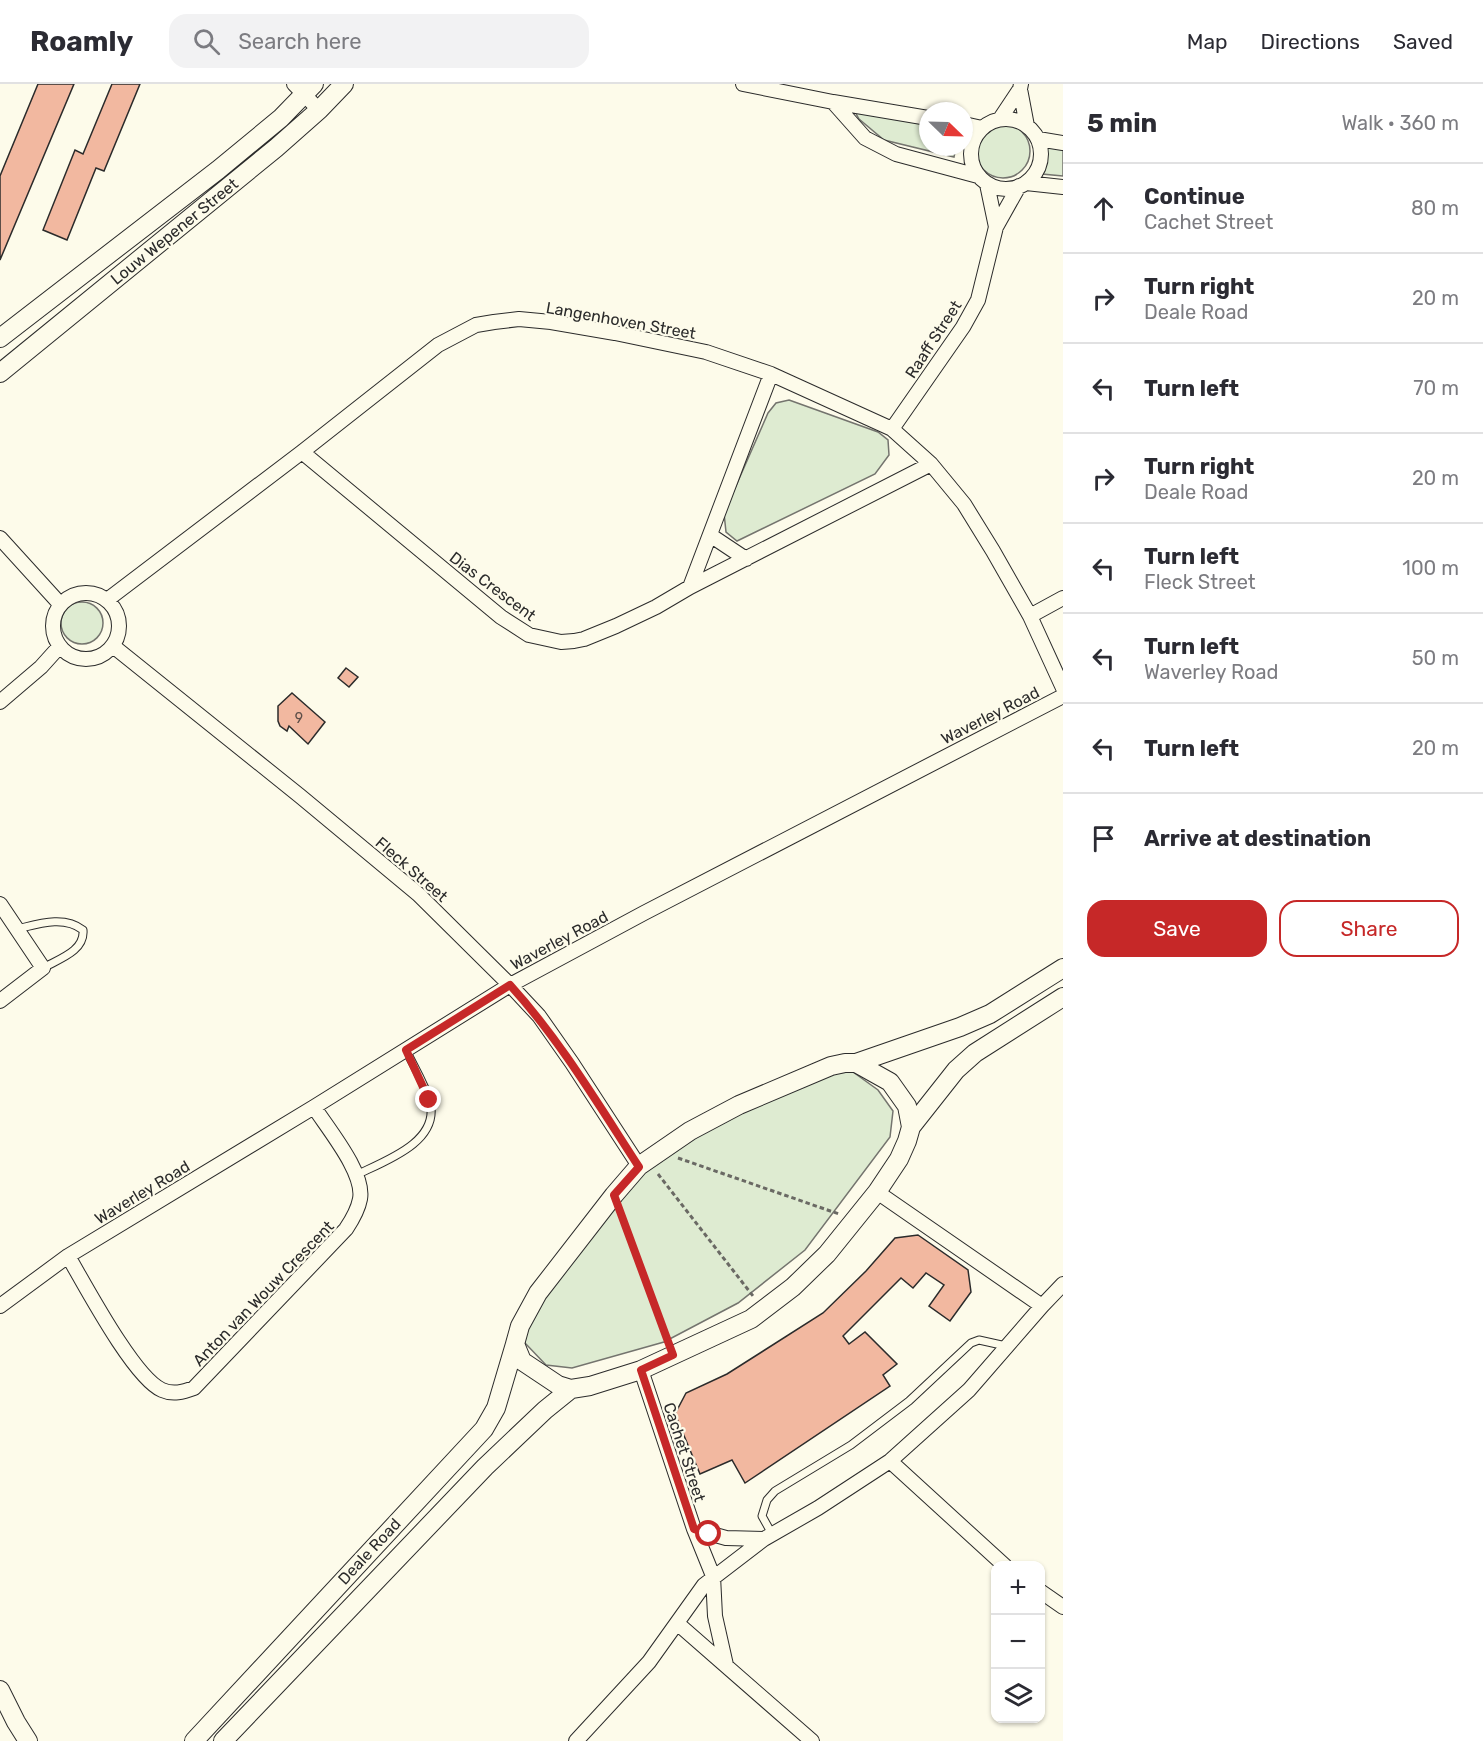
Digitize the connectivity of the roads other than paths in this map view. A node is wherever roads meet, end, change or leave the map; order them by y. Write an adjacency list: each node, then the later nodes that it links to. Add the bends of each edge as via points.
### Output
1 (344, 84): 6 (street, Louw Wepener Street)
2 (743, 84): 5 (street)
3 (304, 87): 6 (street); 18 (street, Louw Wepener Street, via 281,118)
4 (1021, 87): 8 (street); 10 (street)
5 (833, 102): 7 (street); 14 (street, via 865,138 896,154)
6 (319, 110): 19 (street, Louw Wepener Street)
7 (919, 116)
8 (1000, 119): 10 (street, via 1014,119); 11 (street)
9 (973, 126): 11 (street)
10 (1027, 126): 12 (street)
11 (982, 128): 14 (street, via 970,151 972,165)
12 (1038, 139): 13 (street); 15 (street, via 1040,163)
13 (1063, 143)
14 (983, 180): 15 (street, via 998,188); 17 (street, Raaff Street)
15 (1022, 185): 16 (street); 17 (street, Raaff Street)
16 (1063, 187)
17 (996, 227): 21 (street, Raaff Street, via 978,300)
18 (0, 338)
19 (0, 373)
20 (771, 375): 21 (street, Langenhoven Street); 22 (street, Langenhoven Street, via 706,352 615,333 551,322 494,322 476,325 438,345); 24 (street)
21 (892, 429): 23 (street, Langenhoven Street)
22 (302, 453): 27 (street, Dias Crescent, via 501,617 529,635 561,642 584,639); 29 (street, Langenhoven Street)
23 (931, 464): 26 (street, Dias Crescent); 31 (street, Langenhoven Street, via 964,504)
24 (710, 535): 26 (street); 27 (street)
25 (0, 538): 30 (street)
26 (746, 559): 27 (street, Dias Crescent)
27 (690, 587)
28 (1063, 598): 31 (street)
29 (107, 600): 30 (street, via 92,593 80,593); 32 (street, via 119,620)
30 (60, 604): 33 (street, via 52,625)
31 (1029, 616): 34 (street, Langenhoven Street)
32 (113, 646): 33 (street, via 94,659 82,659); 41 (street, Fleck Street, via 418,894)
33 (59, 647): 36 (street)
34 (1063, 688)
35 (1063, 696): 41 (street, Waverley Road)
36 (0, 702)
37 (0, 904): 38 (street)
38 (17, 929): 39 (street); 39 (lane, via 61,921 83,930 81,943 74,951)
39 (43, 968): 43 (street)
40 (1063, 968): 45 (street, Deale Road, via 990,1014 960,1028)
41 (510, 985): 44 (street, Waverley Road); 48 (street, Fleck Street)
42 (1063, 997): 47 (street, Deale Road, via 975,1053 956,1070)
43 (0, 1001)
44 (406, 1050): 46 (street, Waverley Road); 49 (lane, via 429,1100 429,1127 404,1150)
45 (856, 1063): 47 (street, via 890,1082 907,1106); 48 (street, Deale Road, via 831,1066 739,1105 690,1131)
46 (314, 1107): 49 (street, Anton van Wouw Crescent); 51 (street, Waverley Road)
47 (911, 1127): 50 (street, Deale Road, via 899,1159)
48 (648, 1160): 55 (street, Deale Road, via 614,1195 538,1293)
49 (356, 1175): 51 (street, Anton van Wouw Crescent, via 360,1198 346,1229 206,1378 180,1393 163,1391 144,1376)
50 (877, 1192): 54 (street); 57 (street, Deale Road, via 827,1254 751,1319)
51 (68, 1256): 53 (street, Waverley Road)
52 (1060, 1291): 54 (street)
53 (0, 1306)
54 (1042, 1306): 56 (street)
55 (515, 1344): 58 (street, via 522,1361); 70 (street, Deale Road, via 496,1408 484,1429)
56 (1008, 1346): 59 (street, via 969,1390); 61 (lane, via 979,1340 971,1343 909,1401 859,1439 775,1491 762,1516)
57 (641, 1370): 58 (street, Deale Road); 60 (street, Cachet Street)
58 (571, 1389): 71 (street, Deale Road, via 485,1467)
59 (890, 1461): 61 (street); 62 (street)
60 (694, 1529): 61 (street, via 726,1538); 63 (street, Cachet Street)
61 (768, 1536): 63 (street)
62 (1000, 1561)
63 (713, 1576): 66 (street); 67 (street, Cachet Street, via 715,1616)
64 (1045, 1594): 65 (street)
65 (1063, 1607)
66 (677, 1623): 67 (street); 72 (street, via 634,1680)
67 (726, 1665): 73 (street)
68 (0, 1690): 69 (street)
69 (28, 1741)
70 (194, 1741)
71 (223, 1741)
72 (576, 1741)
73 (812, 1741)

